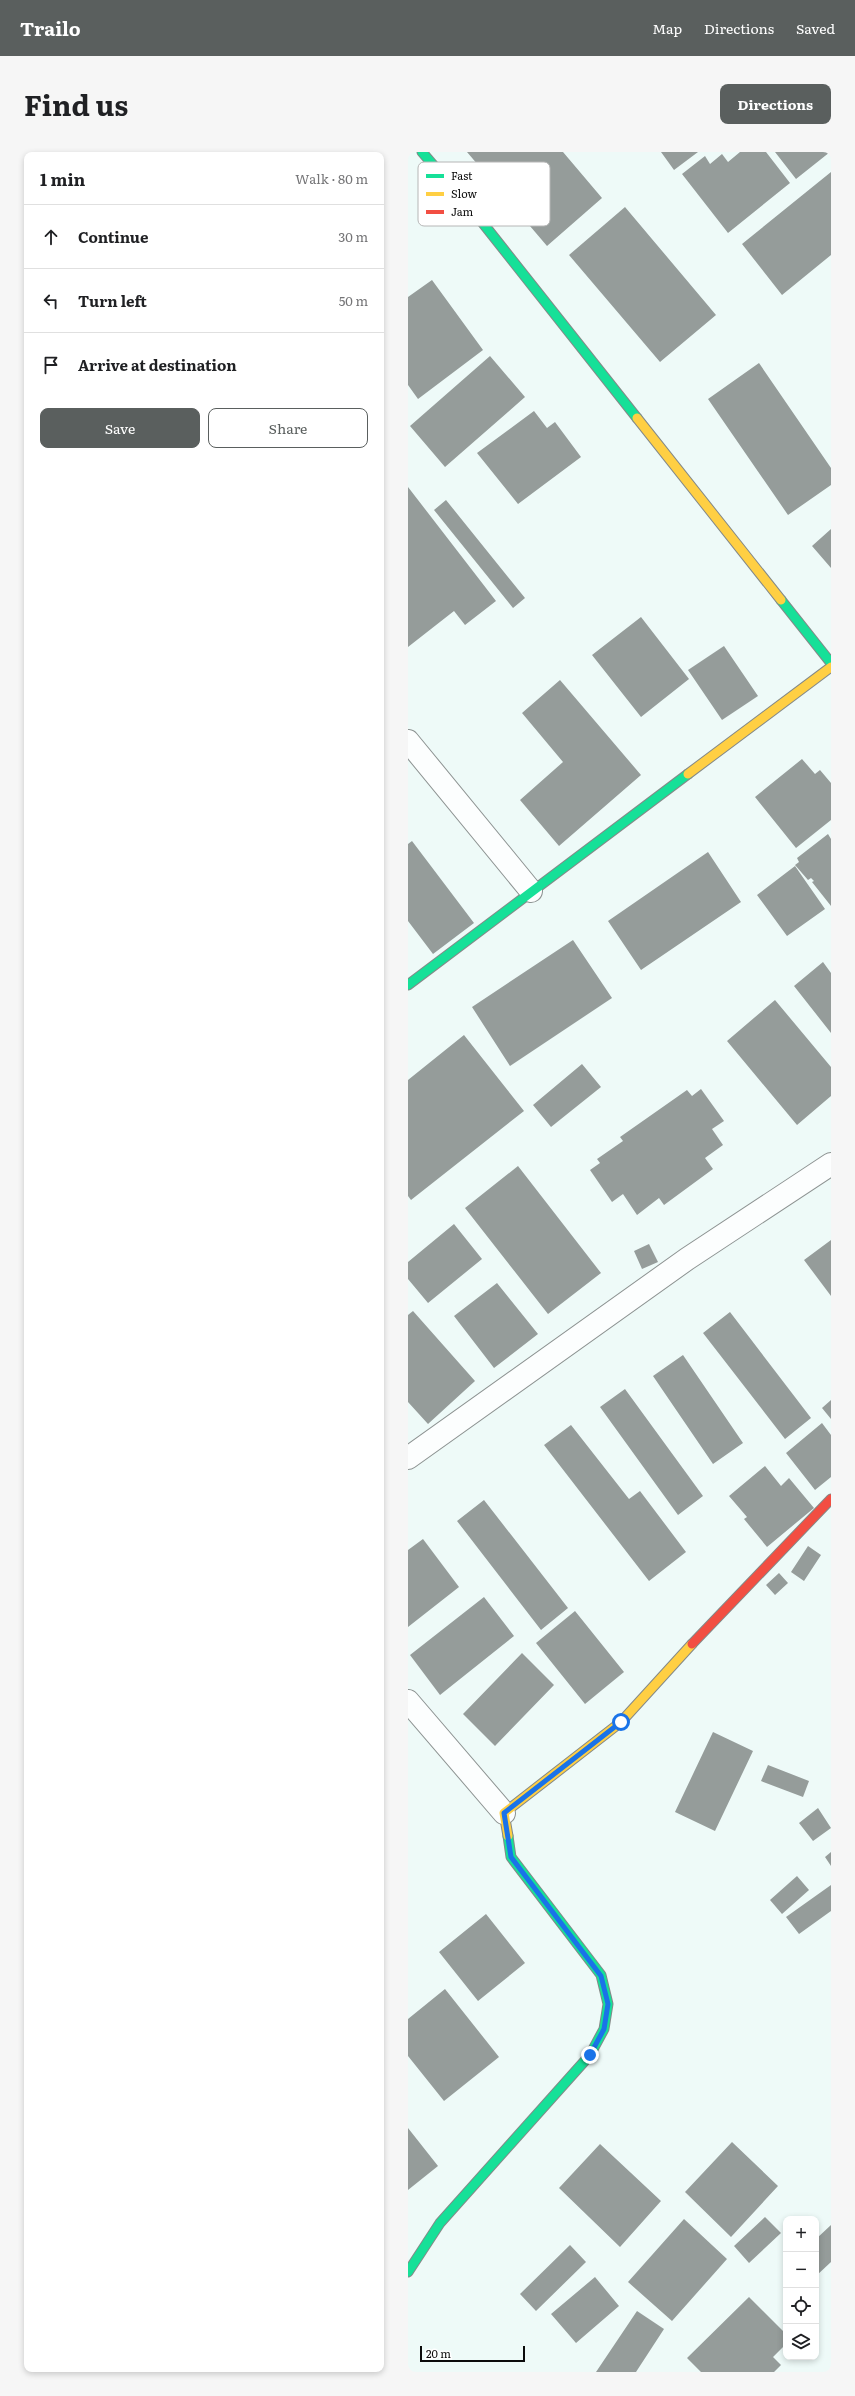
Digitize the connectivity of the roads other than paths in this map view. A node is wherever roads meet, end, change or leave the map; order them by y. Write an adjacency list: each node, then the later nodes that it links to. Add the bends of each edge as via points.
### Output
1 (422, 152): 2 (street)
2 (431, 162)
3 (485, 226): 4 (street)
4 (831, 663)
5 (831, 667): 7 (street)
6 (408, 741): 7 (street)
7 (531, 891): 8 (street)
8 (408, 985)
9 (831, 1164): 10 (street, via 687,1259)
10 (408, 1458)
11 (831, 1499): 13 (street, via 733,1599 621,1722)
12 (408, 1701): 13 (street)
13 (504, 1813): 14 (street, via 511,1857 601,1976 608,2004 604,2029 590,2055 440,2223)
14 (408, 2272)

